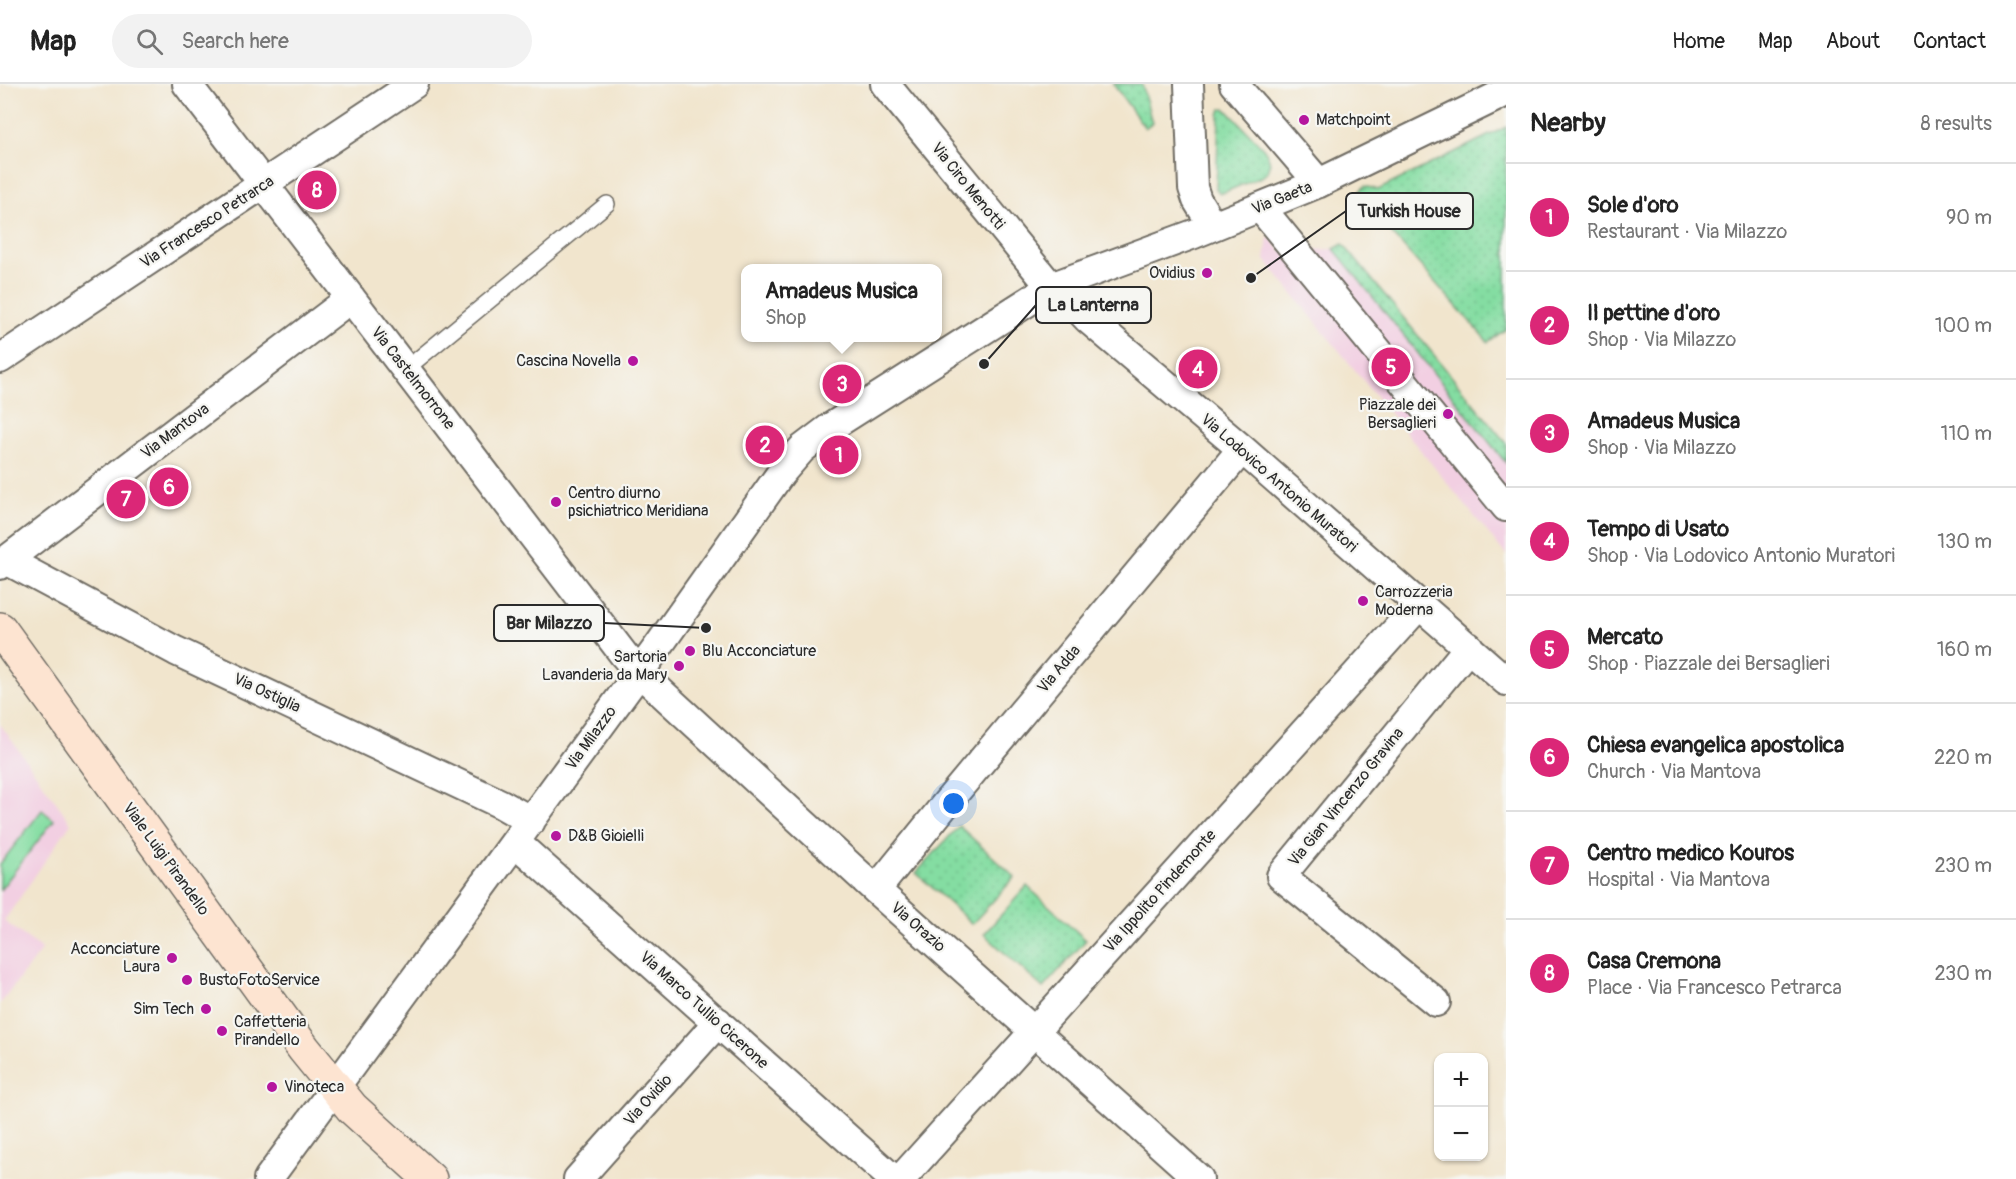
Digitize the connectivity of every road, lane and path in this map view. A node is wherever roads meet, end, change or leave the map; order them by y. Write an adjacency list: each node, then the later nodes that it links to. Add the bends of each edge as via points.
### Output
1 (187, 84): 8 (street, Via Castelmorrone)
2 (414, 84): 8 (street, Via Francesco Petrarca)
3 (885, 84): 12 (street, Via Ciro Menotti)
4 (1240, 90): 5 (street, via 1224,85); 7 (street)
5 (1189, 92): 11 (street, via 1193,188)
6 (1506, 92): 7 (street, Via Gaeta)
7 (1319, 183): 10 (street, Via Gaeta)
8 (264, 184): 13 (street, Via Castelmorrone); 14 (street, Via Francesco Petrarca)
9 (607, 204): 15 (lane)
10 (1260, 207): 11 (street, Via Gaeta); 17 (street)
11 (1213, 226): 12 (street, Via Gaeta)
12 (1051, 287): 16 (street, Via Lodovico Antonio Muratori); 22 (street, Via Milazzo, via 802,449)
13 (351, 298): 15 (street, Via Castelmorrone); 18 (street, Via Mantova)
14 (0, 359)
15 (406, 369): 22 (street, Via Castelmorrone)
16 (1242, 450): 19 (street, Via Lodovico Antonio Muratori); 25 (street, Via Adda)
17 (1506, 507)
18 (3, 562): 24 (street, Via Ostiglia, via 176,651 501,804)
19 (1419, 605): 21 (street, Via Lodovico Antonio Muratori); 28 (street, Via Ippolito Pindemonte)
20 (0, 629): 29 (main road, Viale Luigi Pirandello)
21 (1469, 647): 23 (street, Via Lodovico Antonio Muratori); 26 (street, Via Gian Vincenzo Gravina, via 1281,876)
22 (639, 672): 24 (street, Via Milazzo); 25 (street, Via Orazio)
23 (1506, 681)
24 (523, 831): 27 (street, Via Marco Tullio Cicerone); 29 (street, Via Milazzo)
25 (876, 890): 28 (street, Via Orazio)
26 (1436, 1002)
27 (718, 1022): 32 (street, Via Ovidio); 33 (street, Via Marco Tullio Cicerone)
28 (1035, 1032): 34 (street, Via Ippolito Pindemonte); 35 (street, Via Orazio)
29 (335, 1088): 30 (street, Via Milazzo); 31 (main road, Viale Luigi Pirandello)
30 (268, 1179)
31 (430, 1179)
32 (578, 1179)
33 (893, 1179)
34 (901, 1179)
35 (1199, 1179)

